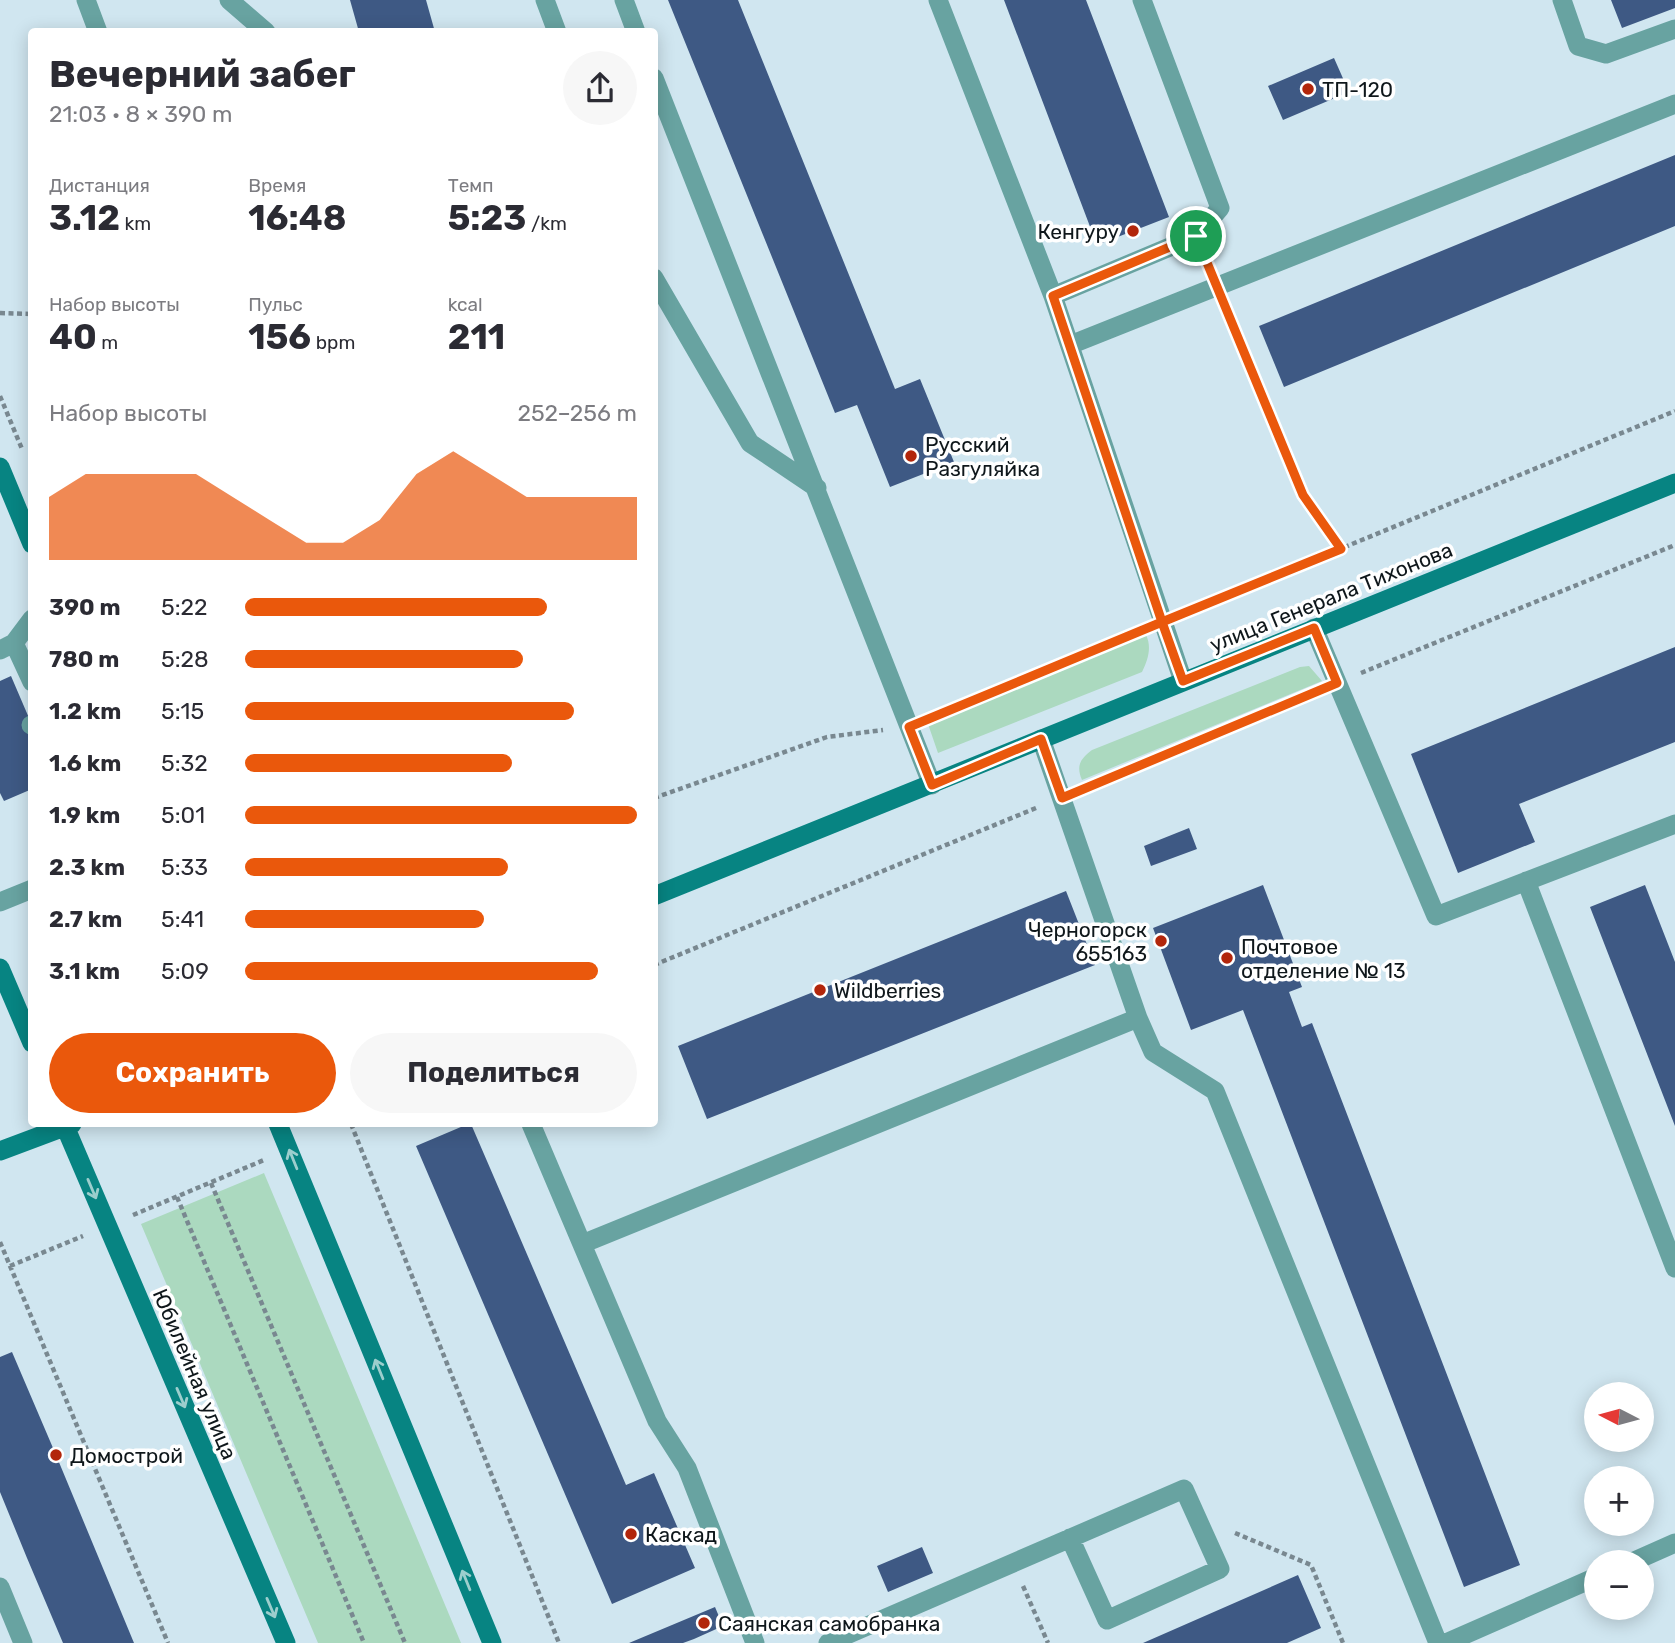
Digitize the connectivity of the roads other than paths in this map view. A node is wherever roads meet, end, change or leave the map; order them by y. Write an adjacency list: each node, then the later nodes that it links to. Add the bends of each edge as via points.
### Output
1 (86, 0): 8 (lane)
2 (229, 0): 9 (lane)
3 (545, 0): 10 (lane)
4 (624, 0): 11 (lane)
5 (938, 0): 16 (lane)
6 (1142, 0): 16 (lane, via 1220,208 1196,236)
7 (1562, 0): 12 (lane, via 1578,46 1606,54)
8 (96, 28)
9 (261, 28)
10 (556, 28)
11 (634, 28)
12 (1675, 29)
13 (658, 88): 20 (lane)
14 (1675, 104): 17 (lane)
15 (658, 285): 20 (lane, via 750,443)
16 (1053, 296): 17 (lane)
17 (1070, 345): 26 (lane)
18 (0, 467): 21 (main road)
19 (1675, 482): 23 (main road, улица Генерала Тихонова)
20 (817, 488): 28 (lane)
21 (28, 534)
22 (28, 623): 24 (lane)
23 (1314, 628): 26 (main road, улица Генерала Тихонова); 30 (lane, via 1436,916)
24 (7, 646): 25 (lane)
25 (28, 676)
26 (1183, 681): 27 (main road, улица Генерала Тихонова)
27 (1041, 739): 28 (main road, улица Генерала Тихонова); 35 (lane)
28 (932, 785): 32 (main road, улица Генерала Тихонова)
29 (1675, 824): 30 (lane)
30 (1526, 881): 43 (lane)
31 (28, 891): 33 (lane)
32 (658, 894)
33 (0, 902)
34 (0, 968): 36 (main road)
35 (1138, 1018): 42 (lane); 54 (lane, via 1153,1052 1215,1091)
36 (28, 1034)
37 (60, 1127): 41 (main road)
38 (68, 1127): 50 (main road, Юбилейная улица, one-way to 50)
39 (532, 1127): 42 (lane)
40 (281, 1131): 51 (main road, one-way to 40)
41 (0, 1151)
42 (582, 1244): 52 (lane, via 657,1421 687,1468)
43 (1675, 1268)
44 (1070, 1538): 44 (lane, via 1184,1489 1220,1569 1107,1620); 53 (lane)
45 (1675, 1543): 46 (lane)
46 (1654, 1552)
47 (1584, 1582): 55 (lane)
48 (0, 1587): 49 (lane)
49 (23, 1643)
50 (286, 1643)
51 (492, 1643)
52 (755, 1643)
53 (828, 1643)
54 (1437, 1643)
55 (1446, 1643)

